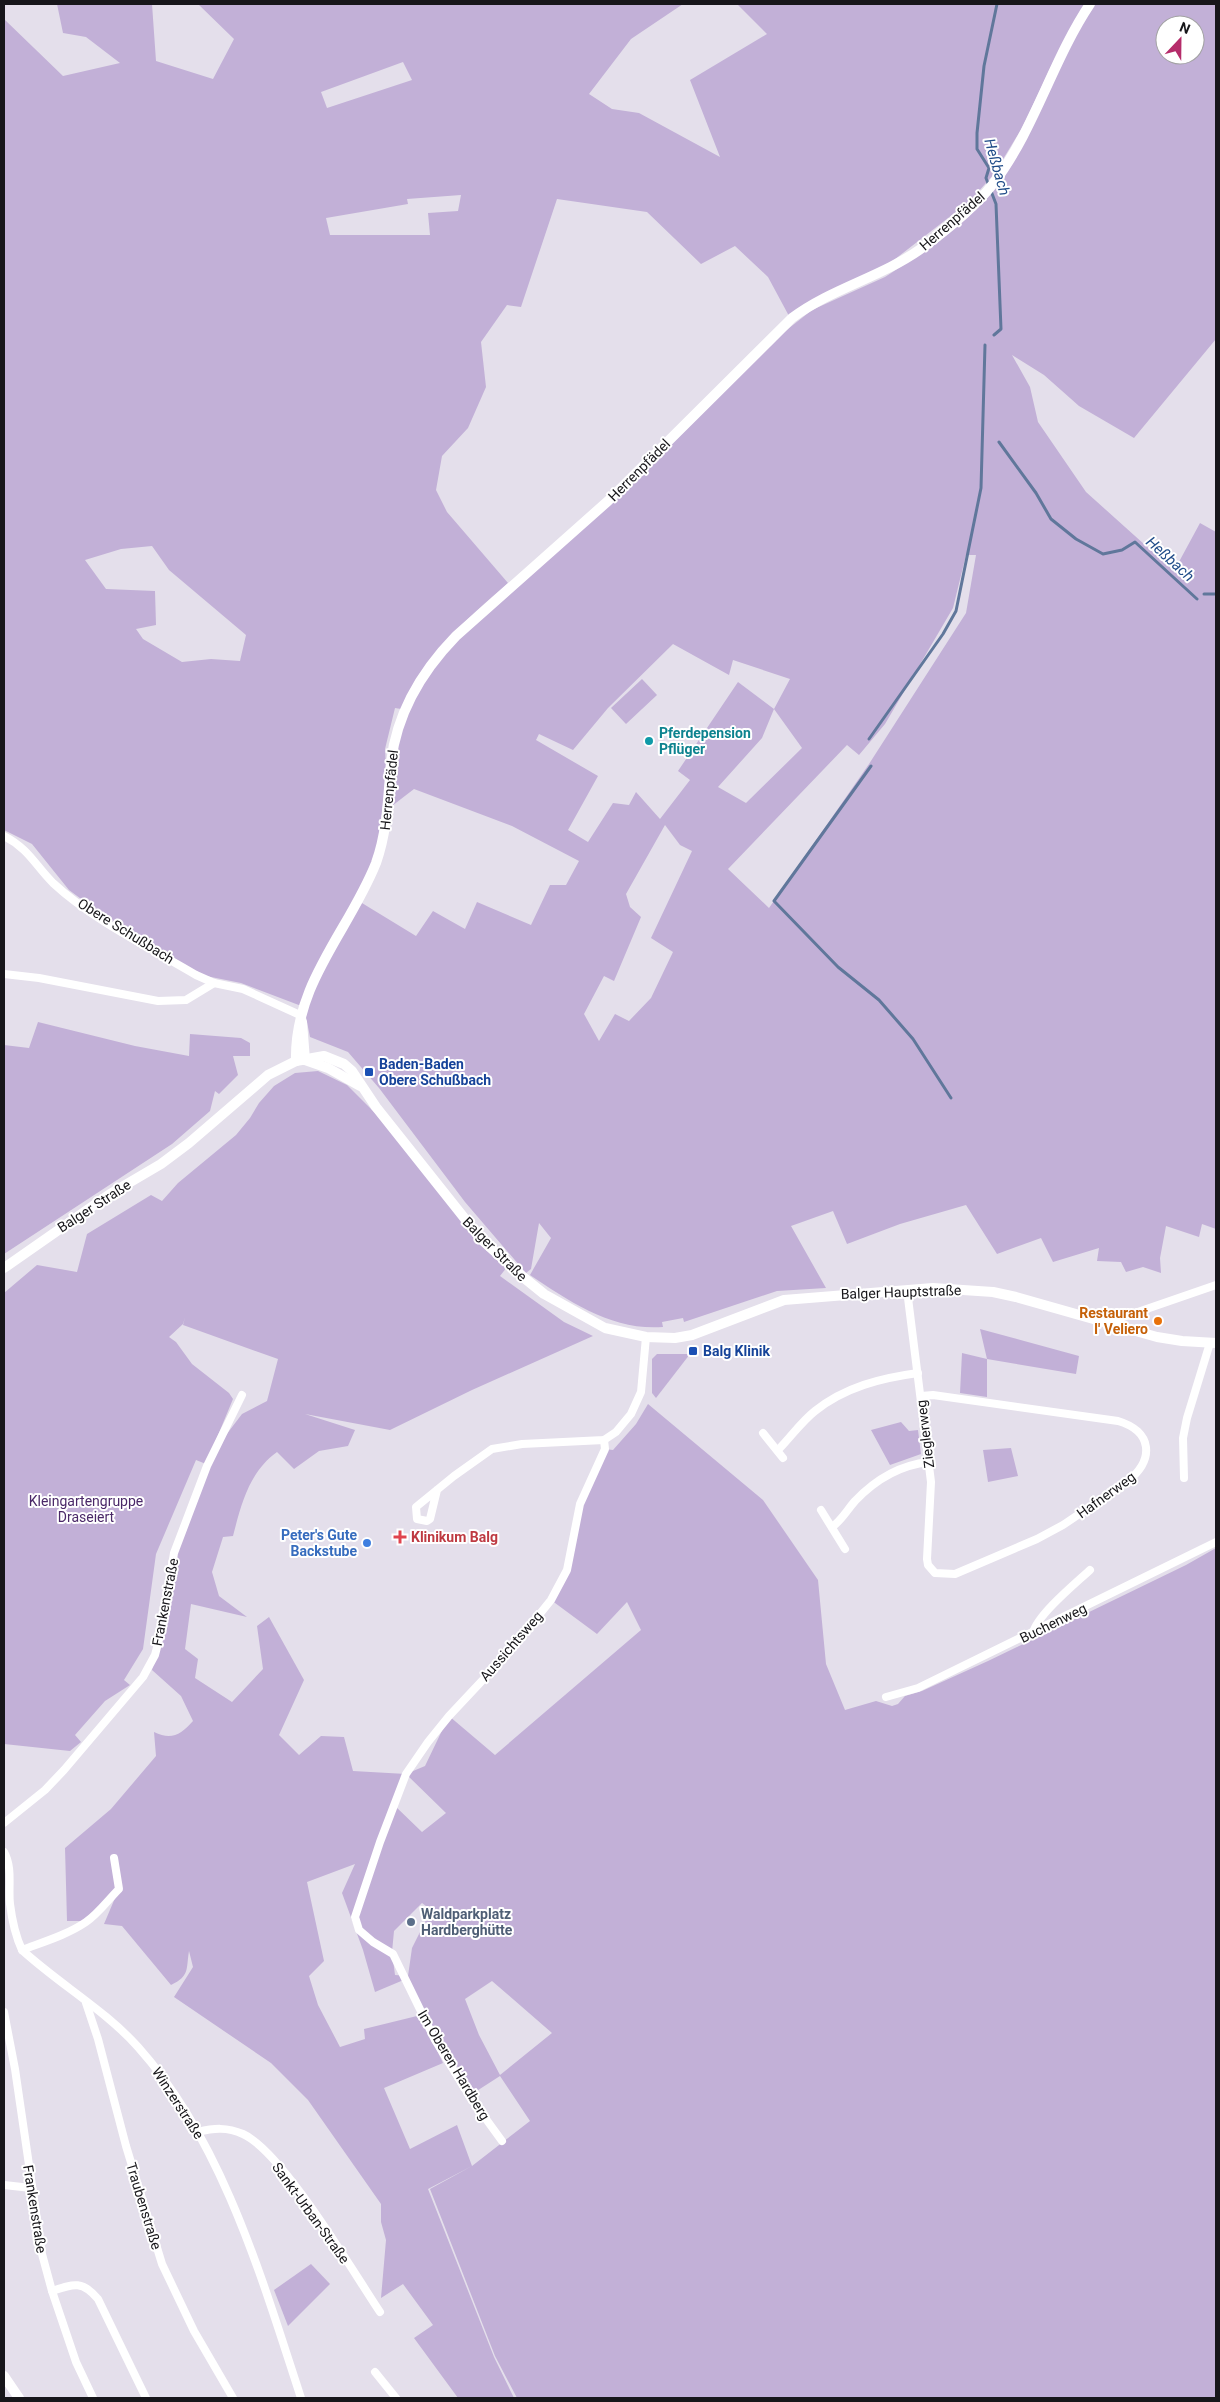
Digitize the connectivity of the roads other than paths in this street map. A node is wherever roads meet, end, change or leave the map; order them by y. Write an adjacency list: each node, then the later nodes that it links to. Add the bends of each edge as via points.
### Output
1 (1090, 4): 5 (street, Herrenpfädel, via 1062,52 1028,126 985,193 904,260 808,306 792,318 608,502 436,657 416,685 396,738 384,837 376,862 311,983)
2 (4, 836): 4 (street, Obere Schußbach, via 25,849 53,883 94,914)
3 (4, 974): 4 (street, via 47,979 158,1001 186,1000)
4 (214, 983): 5 (street, Obere Schußbach, via 243,990)
5 (302, 1016): 6 (street, Herrenpfädel, via 295,1039)
6 (300, 1060): 7 (street, Balger Straße, via 268,1075 161,1164 110,1194); 11 (street, Balger Straße, via 316,1056 332,1058 352,1071 408,1149 481,1239 544,1294 589,1320 619,1332)
7 (4, 1268)
8 (1216, 1285): 10 (street)
9 (907, 1290): 10 (street, Balger Hauptstraße, via 933,1288 993,1292); 11 (street, Balger Hauptstraße, via 784,1300 692,1335); 13 (street, Zieglerweg)
10 (1106, 1323): 12 (street, Balger Hauptstraße, via 1157,1337)
11 (646, 1337): 17 (street, via 641,1392 631,1414 616,1432)
12 (1213, 1343): 21 (street, via 1187,1418)
13 (918, 1373): 15 (street, Zieglerweg); 18 (street, via 878,1379 852,1389 815,1411)
14 (242, 1395): 31 (street, Frankenstraße, via 207,1466 174,1553 155,1655 143,1676 64,1770)
15 (921, 1396): 20 (street, Zieglerweg); 28 (street, Hafnerweg, via 933,1395 1118,1421 1137,1429 1146,1443 1145,1460 1137,1474 1063,1526 955,1574)
16 (763, 1433): 18 (street)
17 (604, 1440): 22 (street, via 522,1444 492,1449); 34 (street, Aussichtsweg, via 605,1449 580,1504 567,1570 551,1600 510,1651 449,1716 406,1774 356,1916 360,1930)
18 (778, 1450): 19 (street)
19 (783, 1458)
20 (929, 1462): 24 (street, via 915,1463 883,1477); 28 (street, Zieglerweg, via 927,1559 932,1570)
21 (1184, 1478)
22 (438, 1490)
23 (821, 1510): 24 (street)
24 (832, 1527): 26 (street)
25 (1216, 1542): 29 (street, Buchenweg)
26 (845, 1549)
27 (1090, 1570): 29 (street, via 1056,1602)
28 (939, 1573)
29 (1033, 1633): 30 (street, Buchenweg, via 918,1688)
30 (886, 1698)
31 (4, 1823)
32 (4, 1852): 35 (street, via 9,1869 15,1934)
33 (114, 1858): 35 (street, via 119,1889 88,1921)
34 (372, 1942): 39 (street, Im Oberen Hardberg, via 393,1954 435,2040)
35 (22, 1950): 36 (street, Winzerstraße)
36 (86, 2003): 38 (street, Winzerstraße, via 137,2046 158,2071); 49 (street, Traubenstraße, via 162,2264 194,2331)
37 (4, 2012): 41 (street, Frankenstraße)
38 (198, 2132): 43 (street, Sankt-Urban-Straße, via 212,2128 228,2129 245,2135 263,2148 303,2197); 50 (street, Winzerstraße, via 243,2231)
39 (502, 2141)
40 (4, 2185): 41 (street)
41 (31, 2188): 42 (street, Frankenstraße, via 42,2254)
42 (52, 2290): 47 (street, Frankenstraße, via 76,2362); 48 (street, via 78,2284 98,2299)
43 (380, 2312)
44 (376, 2372): 51 (street)
45 (4, 2376): 46 (street)
46 (20, 2398)
47 (93, 2398)
48 (146, 2398)
49 (233, 2398)
50 (301, 2398)
51 (396, 2398)

